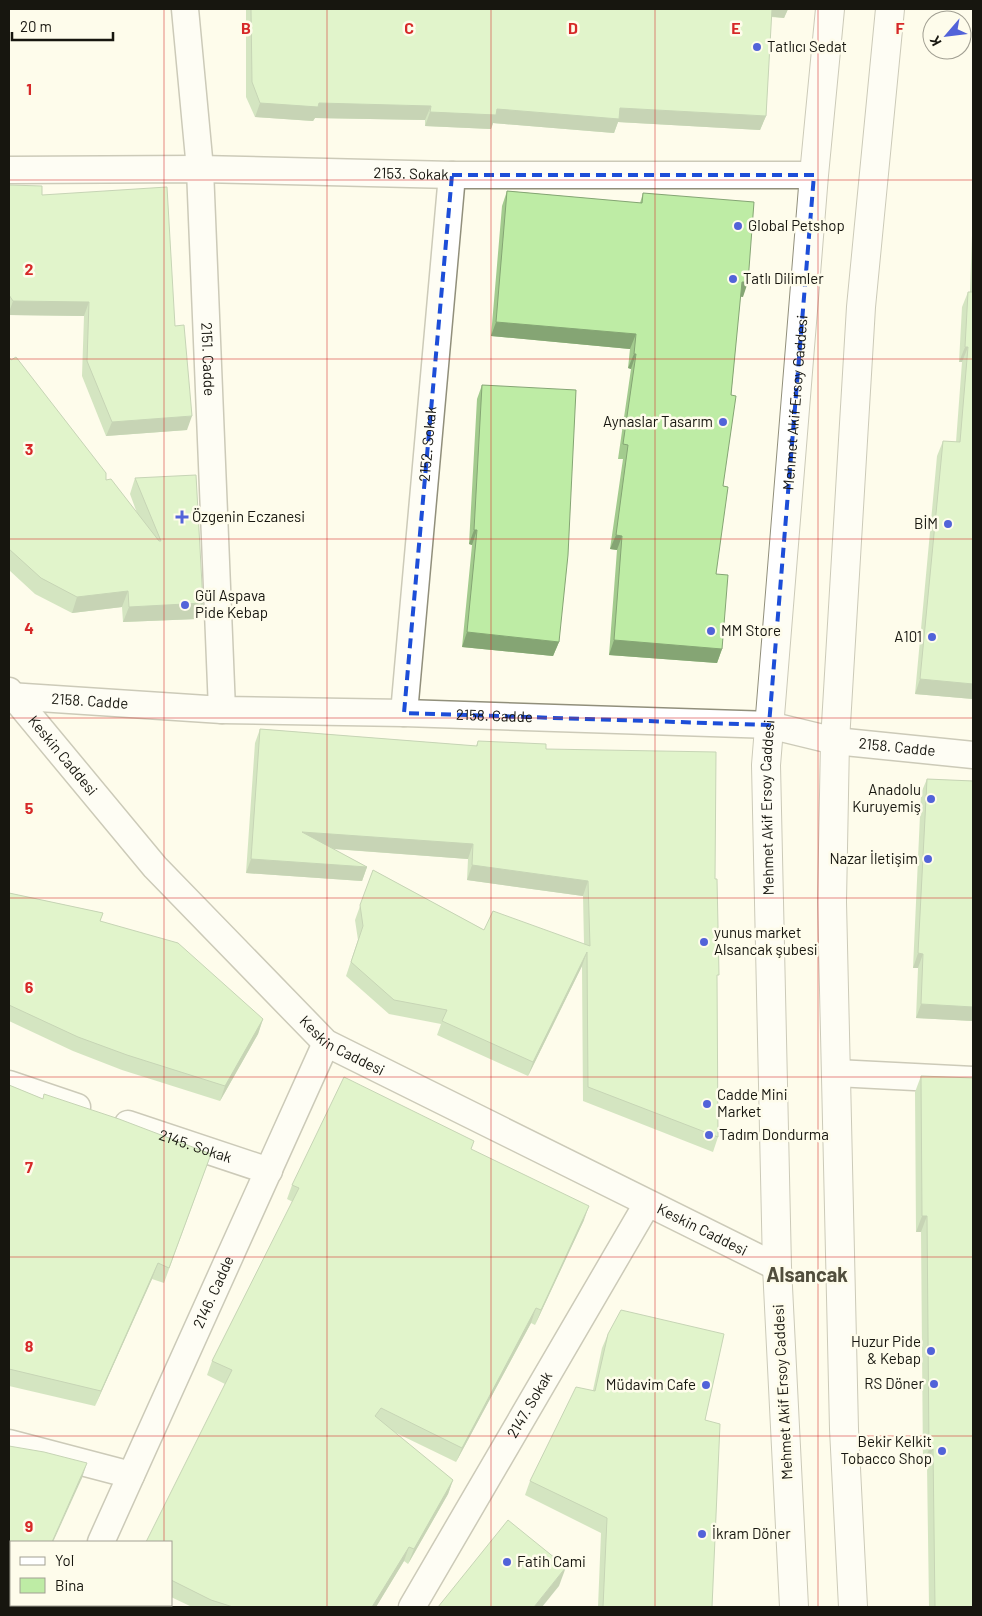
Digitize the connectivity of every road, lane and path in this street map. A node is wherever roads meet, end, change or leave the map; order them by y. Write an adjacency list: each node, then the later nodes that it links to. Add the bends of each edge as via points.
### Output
1 (185, 9): 4 (street, 2151. Cadde)
2 (830, 9): 7 (street, Mehmet Akif Ersoy Caddesi)
3 (890, 9): 12 (street, via 861,307)
4 (200, 169): 5 (street, 2153. Sokak); 6 (street, 2153. Sokak); 9 (street, 2151. Cadde)
5 (9, 170)
6 (452, 175): 7 (street, 2153. Sokak); 10 (street, 2152. Sokak)
7 (814, 175): 11 (street, Mehmet Akif Ersoy Caddesi)
8 (10, 694): 9 (street, 2158. Cadde); 14 (street, Keskin Caddesi, via 155,867)
9 (222, 710): 10 (street, 2158. Cadde)
10 (404, 713): 11 (street, 2158. Cadde)
11 (770, 725): 12 (street, 2158. Cadde); 20 (street, Mehmet Akif Ersoy Caddesi, via 766,765)
12 (835, 741): 13 (street, 2158. Cadde); 15 (street, via 832,902)
13 (973, 755)
14 (326, 1043): 18 (street, 2146. Cadde); 19 (street, Keskin Caddesi)
15 (836, 1072): 16 (street); 26 (street, via 844,1429)
16 (973, 1080)
17 (9, 1084): 18 (street, 2145. Sokak)
18 (269, 1171): 22 (street, 2146. Cadde)
19 (647, 1204): 20 (street, Keskin Caddesi); 24 (street, 2147. Sokak)
20 (776, 1268): 25 (street, Mehmet Akif Ersoy Caddesi)
21 (9, 1442): 22 (street)
22 (131, 1475): 23 (street, 2146. Cadde)
23 (101, 1541)
24 (412, 1607)
25 (794, 1607)
26 (853, 1607)

